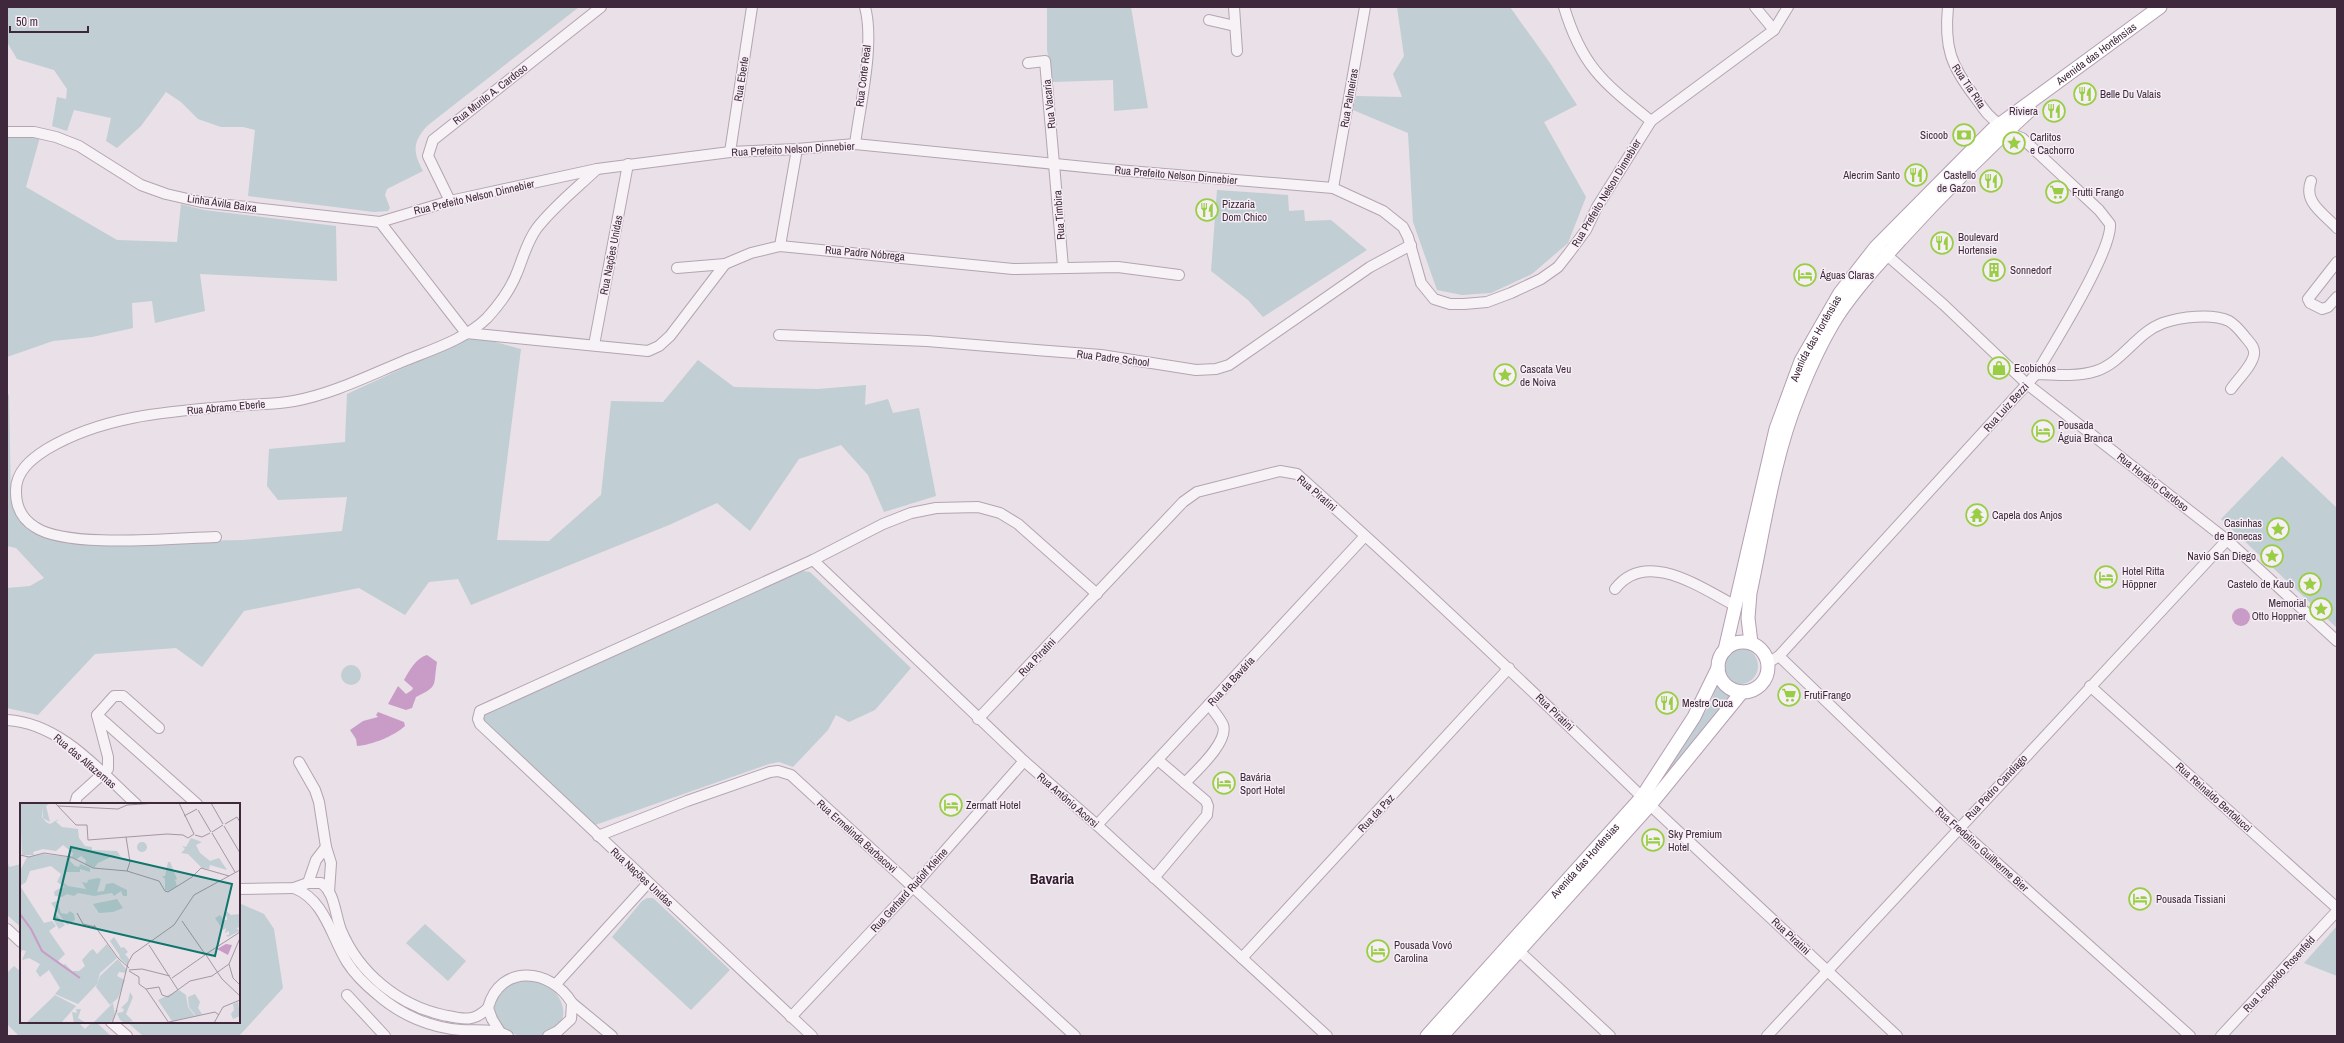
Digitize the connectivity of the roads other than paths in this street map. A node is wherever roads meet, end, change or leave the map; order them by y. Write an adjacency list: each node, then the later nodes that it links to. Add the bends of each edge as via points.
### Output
1 (601, 7): 31 (street, Rua Murilo A. Cardoso, via 433,140 428,156)
2 (752, 7): 25 (street, Rua Eberle)
3 (865, 7): 23 (street, Rua Corte Real, via 868,31 866,65)
4 (1234, 7): 12 (street)
5 (1365, 7): 30 (street, Rua Palmeiras)
6 (1564, 7): 18 (street, via 1578,47 1591,66 1612,89)
7 (1755, 7): 13 (street)
8 (1788, 7): 13 (street, Rua Prefeito Nelson Dinnebier)
9 (1948, 7): 20 (street, Rua Tia Rita, via 1946,39 1952,62)
10 (2160, 7): 16 (main road, Avenida das Hortênsias)
11 (1209, 20): 12 (street)
12 (1235, 26): 14 (street)
13 (1774, 30): 18 (street, Rua Prefeito Nelson Dinnebier)
14 (1237, 51)
15 (1028, 63): 27 (street, Rua Vacaria, via 1045,61)
16 (2053, 86): 17 (main road, Avenida das Hortênsias); 19 (main road, Avenida das Hortênsias)
17 (2036, 97): 19 (main road, via 2017,117); 20 (main road, Avenida das Hortênsias)
18 (1651, 121): 34 (street, Rua Prefeito Nelson Dinnebier, via 1597,207 1586,230 1558,267 1541,280 1487,302 1450,304 1434,299 1421,283)
19 (2016, 123): 20 (main road, Avenida das Hortênsias); 22 (street, Rua Luiz Bezzi)
20 (1997, 126): 22 (street, Rua Luiz Bezzi); 36 (main road, Avenida das Hortênsias); 36 (main road, Avenida das Hortênsias, via 2002,131 1992,145)
21 (7, 132): 32 (street, Linha Ávila Baixa, via 34,132 56,137 79,146 141,184 166,194 201,202)
22 (2022, 138): 46 (street, Rua Luiz Bezzi, via 2099,210 2110,224 2111,230 2084,290)
23 (855, 144): 24 (street, Rua Prefeito Nelson Dinnebier); 27 (street, Rua Prefeito Nelson Dinnebier)
24 (798, 150): 25 (street, Rua Prefeito Nelson Dinnebier); 35 (street)
25 (730, 152): 26 (street, Rua Prefeito Nelson Dinnebier)
26 (628, 164): 28 (street, Rua Prefeito Nelson Dinnebier); 45 (street, Rua Nações Unidas)
27 (1055, 164): 30 (street, Rua Prefeito Nelson Dinnebier); 39 (street, Rua Timbira)
28 (598, 169): 31 (street, Rua Prefeito Nelson Dinnebier); 43 (street, Rua Abramo Eberle, via 537,229 505,294 486,319)
29 (2311, 181): 33 (street, via 2307,190 2310,199)
30 (1333, 188): 34 (street, Rua Prefeito Nelson Dinnebier, via 1368,203 1394,219 1403,227)
31 (450, 201): 32 (street, Rua Prefeito Nelson Dinnebier)
32 (380, 222): 43 (street)
33 (2337, 228)
34 (1411, 245): 44 (street, Rua Padre School, via 1370,267 1229,365 1216,369 1196,370 1101,355 927,341)
35 (780, 246): 38 (street, Rua Padre Nóbrega, via 751,252); 39 (street, Rua Padre Nóbrega, via 1013,269)
36 (1882, 251): 47 (street, Rua Horácio Cardoso); 55 (main road, Avenida das Hortênsias, via 1855,273 1827,314 1800,361 1774,436); 57 (main road, Avenida das Hortênsias, via 1837,316 1798,398 1783,444 1750,593)
37 (2337, 262): 42 (street, via 2308,299 2310,303 2326,309)
38 (725, 264): 40 (street); 45 (street, Rua Padre Nóbrega, via 670,336 659,346 648,352)
39 (1063, 267): 41 (street, Rua Padre Nóbrega, via 1118,267)
40 (677, 268)
41 (1179, 275)
42 (2337, 297)
43 (466, 333): 45 (street, Rua Padre Nóbrega); 50 (street, Rua Abramo Eberle, via 334,391 292,401 147,415 109,423 60,441 24,467 16,481 16,503 25,520 37,529 57,536 87,540)
44 (779, 335)
45 (594, 345)
46 (2036, 374): 47 (street, Rua Luiz Bezzi); 48 (street, via 2068,375 2095,371 2118,359 2141,338 2162,324 2186,318 2219,318 2239,329 2251,343 2254,352 2251,361)
47 (2027, 384): 51 (street, Rua Horácio Cardoso); 59 (street, Rua Luiz Bezzi)
48 (2231, 389)
49 (1366, 536): 54 (street, Rua Piratini, via 1297,474 1280,471 1192,495); 60 (street, Rua Piratini); 64 (street, Rua da Bavária)
50 (216, 537)
51 (2227, 540): 56 (street, Rua Horácio Cardoso); 62 (street, Rua Pedro Candiago)
52 (814, 560): 54 (street, via 883,524 911,513 936,508 978,507 1000,513 1018,524); 66 (street, Rua Antônio Acorsi); 80 (street, Rua Nações Unidas, via 491,704 478,714 480,724)
53 (1615, 589): 55 (street, via 1622,580 1635,572 1651,570 1687,581)
54 (1097, 594): 66 (street, Rua Piratini)
55 (1736, 606): 58 (main road, Avenida das Hortênsias)
56 (2337, 641)
57 (1750, 643): 58 (main road, via 1737,643); 59 (main road)
58 (1725, 650): 61 (main road)
59 (1774, 660): 63 (main road, via 1762,684 1750,691); 79 (street, Rua Fredolino Guilherme Bier)
60 (1509, 668): 74 (street, Rua Piratini); 93 (street, Rua da Paz)
61 (1718, 668): 63 (main road, via 1723,682 1729,688); 74 (main road, Avenida das Hortênsias, via 1694,717)
62 (2090, 686): 79 (street, Rua Pedro Candiago); 89 (street, Rua Reinaldo Bertolucci)
63 (1742, 692): 74 (main road, Avenida das Hortênsias)
64 (1209, 704): 69 (street, Rua da Bavária); 73 (street, via 1223,726 1223,735 1219,745)
65 (97, 715): 68 (street, via 114,696 123,696); 72 (street, via 109,765); 77 (street)
66 (978, 719): 71 (street, Rua Antônio Acorsi)
67 (7, 720): 72 (street, Rua das Alfazemas, via 38,726 56,734)
68 (159, 728)
69 (1158, 760): 73 (street); 78 (street, Rua da Bavária)
70 (299, 762): 81 (street, via 319,802)
71 (1024, 762): 78 (street, Rua Antônio Acorsi); 85 (street, Rua Gerhard Rudolf Kleine)
72 (103, 774): 75 (street, via 77,797); 76 (street, Rua das Alfazemas)
73 (1185, 784): 82 (street, via 1206,802 1207,815)
74 (1646, 801): 92 (main road, Avenida das Hortênsias); 94 (street, Rua Piratini); 111 (main road, Avenida das Hortênsias)
75 (75, 803)
76 (135, 803)
77 (196, 803)
78 (1097, 825): 82 (street, Rua Antônio Acorsi)
79 (1958, 828): 94 (street, Rua Pedro Candiago); 116 (street, Rua Fredolino Guilherme Bier)
80 (598, 836): 84 (street, Rua Nações Unidas); 85 (street, Rua Ermelinda Barbacovi, via 687,801 778,771 791,775)
81 (326, 847): 83 (street, via 316,860); 88 (street, via 331,863)
82 (1154, 878): 93 (street, Rua Antônio Acorsi)
83 (308, 883): 86 (street); 88 (street, via 321,883)
84 (648, 883): 95 (street); 99 (street, Rua Nações Unidas)
85 (913, 887): 99 (street, Rua Gerhard Rudolf Kleine); 109 (street, Rua Ermelinda Barbacovi)
86 (294, 888): 87 (street); 103 (street, via 316,903 348,964 364,982 395,1008 431,1024)
87 (240, 890)
88 (329, 892): 98 (street, via 348,945 368,973 391,992 412,1006 457,1018 473,1019)
89 (2337, 910): 117 (street, Rua Leopoldo Rosenfeld)
90 (7, 929): 91 (street)
91 (20, 941)
92 (1519, 951): 112 (main road, Avenida das Hortênsias); 113 (street)
93 (1242, 958): 110 (street, Rua Antônio Acorsi)
94 (1827, 970): 114 (street, Rua Pedro Candiago); 115 (street, Rua Piratini)
95 (556, 984): 97 (street); 98 (street, via 537,976 516,977 504,982 495,991)
96 (347, 995): 105 (street)
97 (572, 1003): 100 (street); 101 (street)
98 (488, 1008): 103 (street, via 492,1019)
99 (791, 1017): 108 (street, Rua Nações Unidas)
100 (571, 1019): 101 (street); 106 (street)
101 (592, 1019): 107 (street)
102 (112, 1023): 104 (street)
103 (504, 1034)
104 (127, 1036)
105 (385, 1036)
106 (548, 1036)
107 (612, 1036)
108 (812, 1036)
109 (1074, 1036)
110 (1327, 1036)
111 (1427, 1036)
112 (1442, 1036)
113 (1610, 1036)
114 (1767, 1036)
115 (1897, 1036)
116 (2190, 1036)
117 (2221, 1036)

